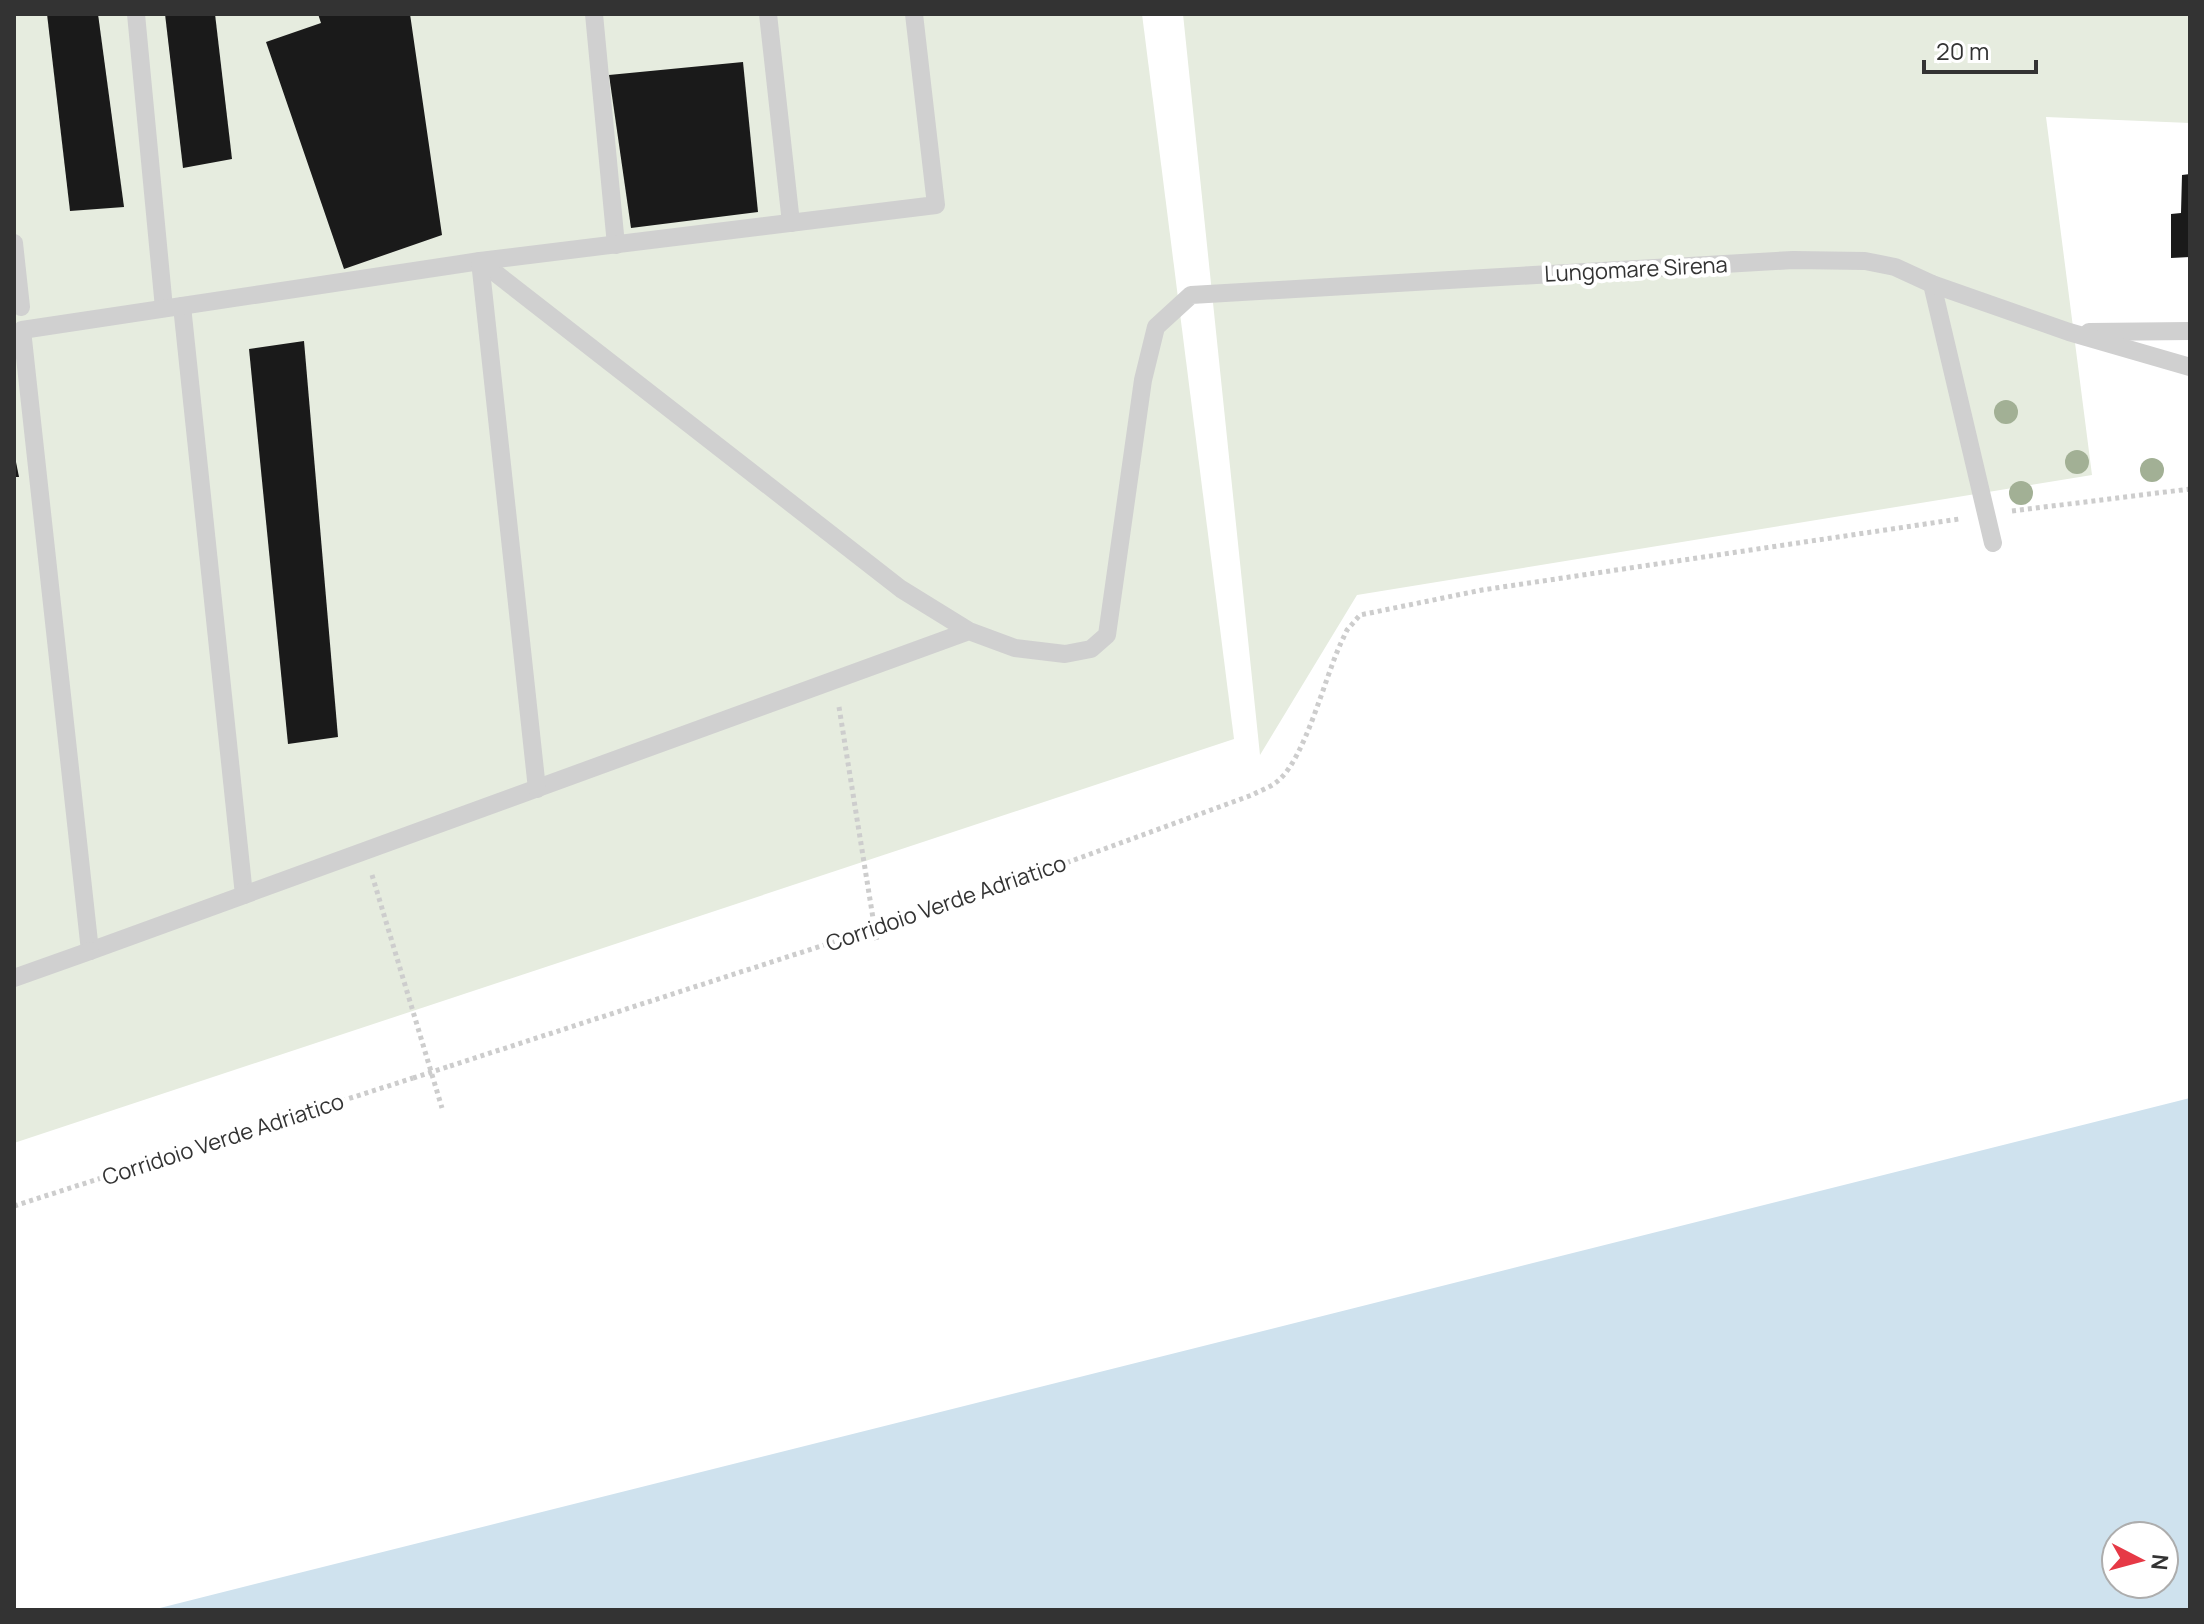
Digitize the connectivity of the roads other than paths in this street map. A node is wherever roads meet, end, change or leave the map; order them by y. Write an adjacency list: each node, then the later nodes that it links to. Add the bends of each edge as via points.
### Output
1 (136, 14): 10 (lane)
2 (594, 14): 7 (lane)
3 (768, 14): 5 (lane)
4 (914, 14): 5 (lane, via 936,205)
5 (791, 223): 7 (lane)
6 (14, 243): 11 (lane)
7 (616, 245): 8 (lane)
8 (480, 261): 10 (lane); 17 (lane, via 901,589); 18 (lane)
9 (1932, 284): 14 (lane, Lungomare Sirena); 16 (lane); 17 (lane, Lungomare Sirena, via 1895,267 1865,261 1793,260 1191,295 1156,327 1143,380 1107,635 1091,649 1065,654 1015,648)
10 (173, 307): 12 (lane); 19 (lane)
11 (17, 308): 12 (lane)
12 (22, 330): 20 (lane)
13 (2190, 331): 14 (lane, Lungomare Sirena)
14 (2069, 332): 15 (lane, Lungomare Sirena)
15 (2190, 367)
16 (1993, 543)
17 (969, 631): 18 (lane)
18 (537, 789): 19 (lane)
19 (244, 895): 20 (lane)
20 (90, 951): 21 (lane)
21 (14, 978)

